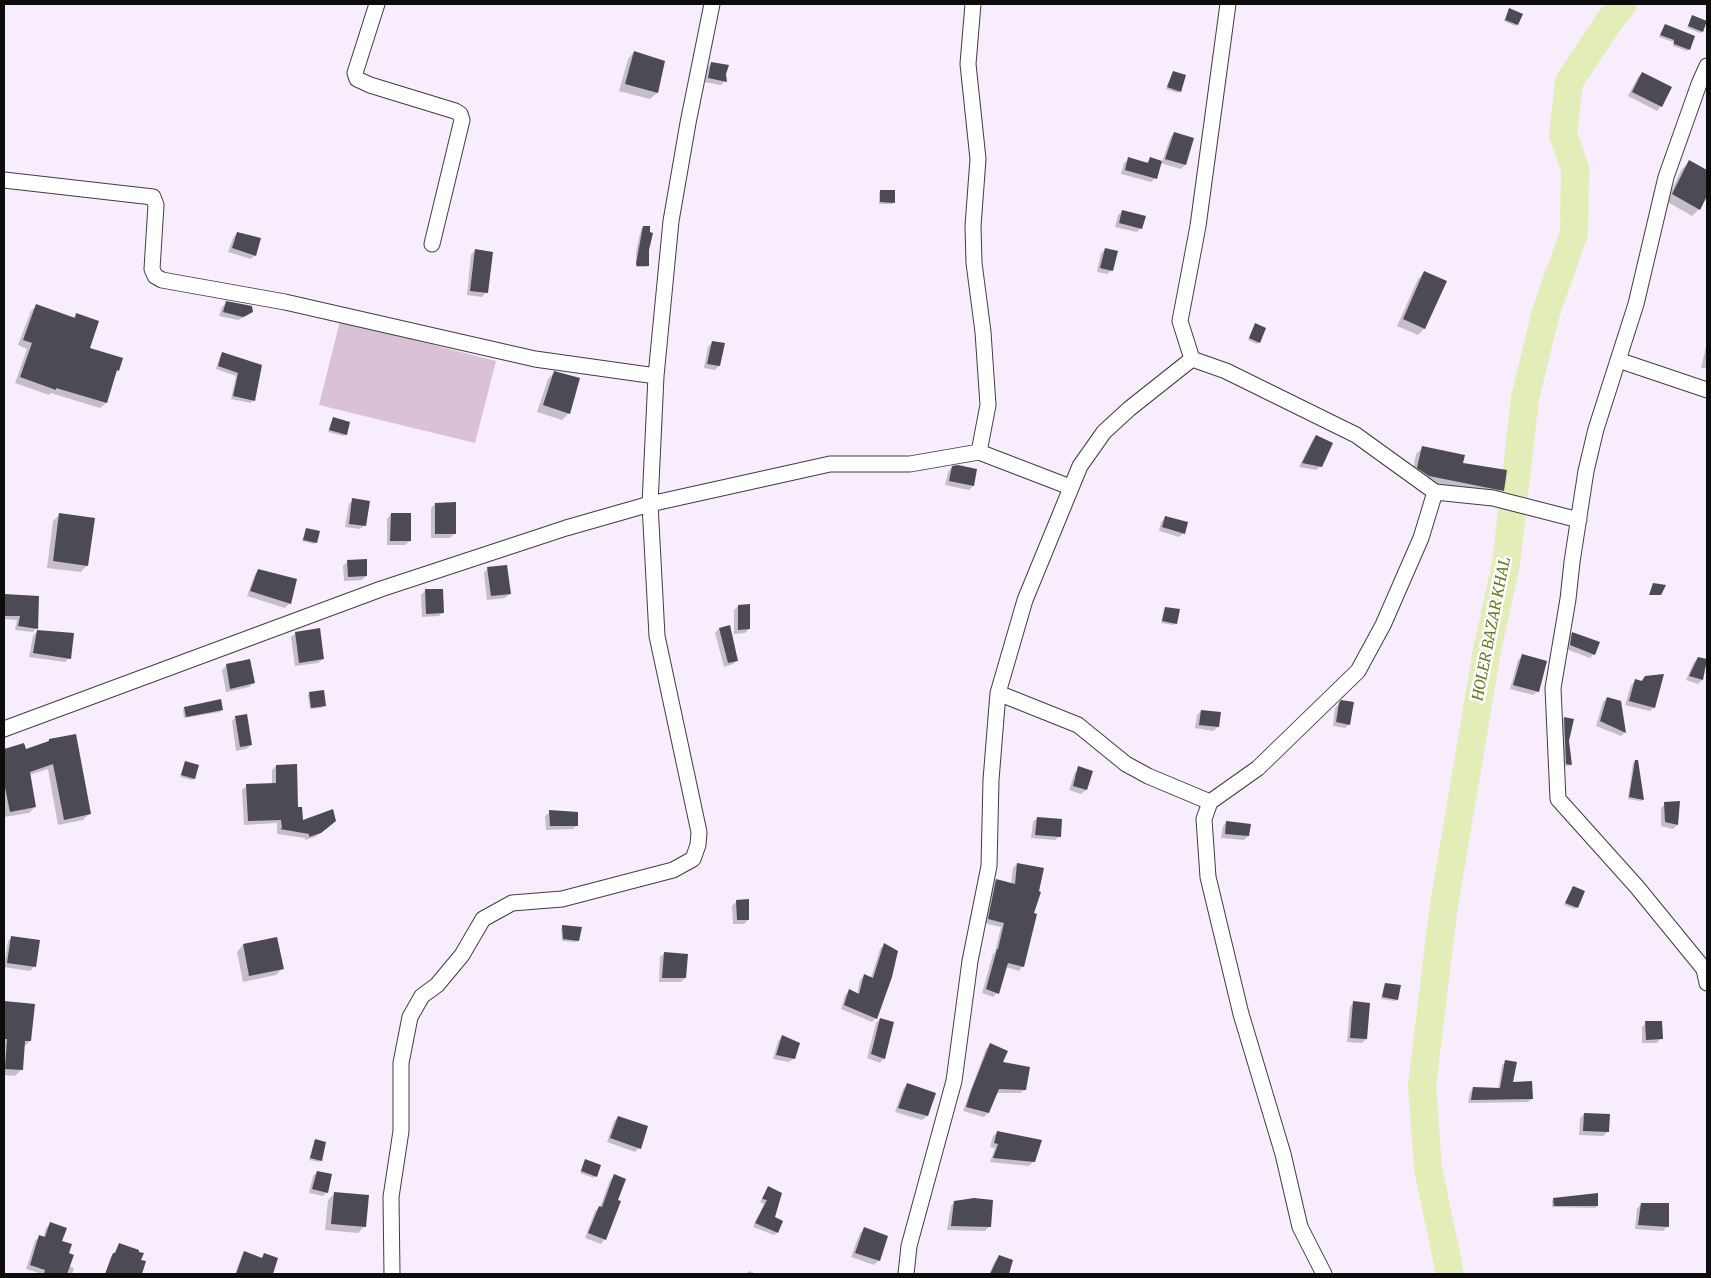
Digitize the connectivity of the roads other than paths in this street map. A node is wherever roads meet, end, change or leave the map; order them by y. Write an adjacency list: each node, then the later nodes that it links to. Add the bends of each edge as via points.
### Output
1 (377, 4): 7 (street, via 355,73 358,79 455,111 462,120)
2 (712, 4): 10 (street, via 671,221)
3 (973, 4): 12 (street, via 968,64 978,159 974,262 988,405)
4 (1228, 4): 8 (street, via 1198,226 1180,321)
5 (1707, 66): 9 (street, via 1666,176 1636,304)
6 (4, 180): 10 (street, via 153,197 156,205 152,269 162,280 284,302 535,358)
7 (432, 244)
8 (1192, 359): 13 (street, via 1104,432 1080,466); 14 (street, via 1226,371 1356,435)
9 (1618, 360): 11 (street); 16 (street)
10 (656, 376): 15 (street)
11 (1707, 390)
12 (978, 452): 13 (street); 15 (street, via 910,464 830,464)
13 (1070, 487): 17 (street, via 1025,600)
14 (1435, 492): 16 (street, via 1494,498); 19 (street, via 1421,538 1383,625 1358,671 1258,768)
15 (650, 504): 18 (street, via 381,589); 21 (street, via 657,636 699,832 698,845 693,859 673,870 562,899 512,903 484,918 462,955 437,986 422,996 410,1017 401,1063 401,1131 391,1197)
16 (1573, 519): 20 (street, via 1568,599 1553,688 1558,799 1704,969)
17 (998, 693): 19 (street, via 1078,725 1126,764); 22 (street, via 989,866 970,961 954,1080 909,1246)
18 (4, 729)
19 (1210, 802): 23 (street, via 1204,819 1208,876 1241,1014 1283,1154 1300,1227)
20 (1707, 983)
21 (392, 1274)
22 (906, 1274)
23 (1324, 1274)

